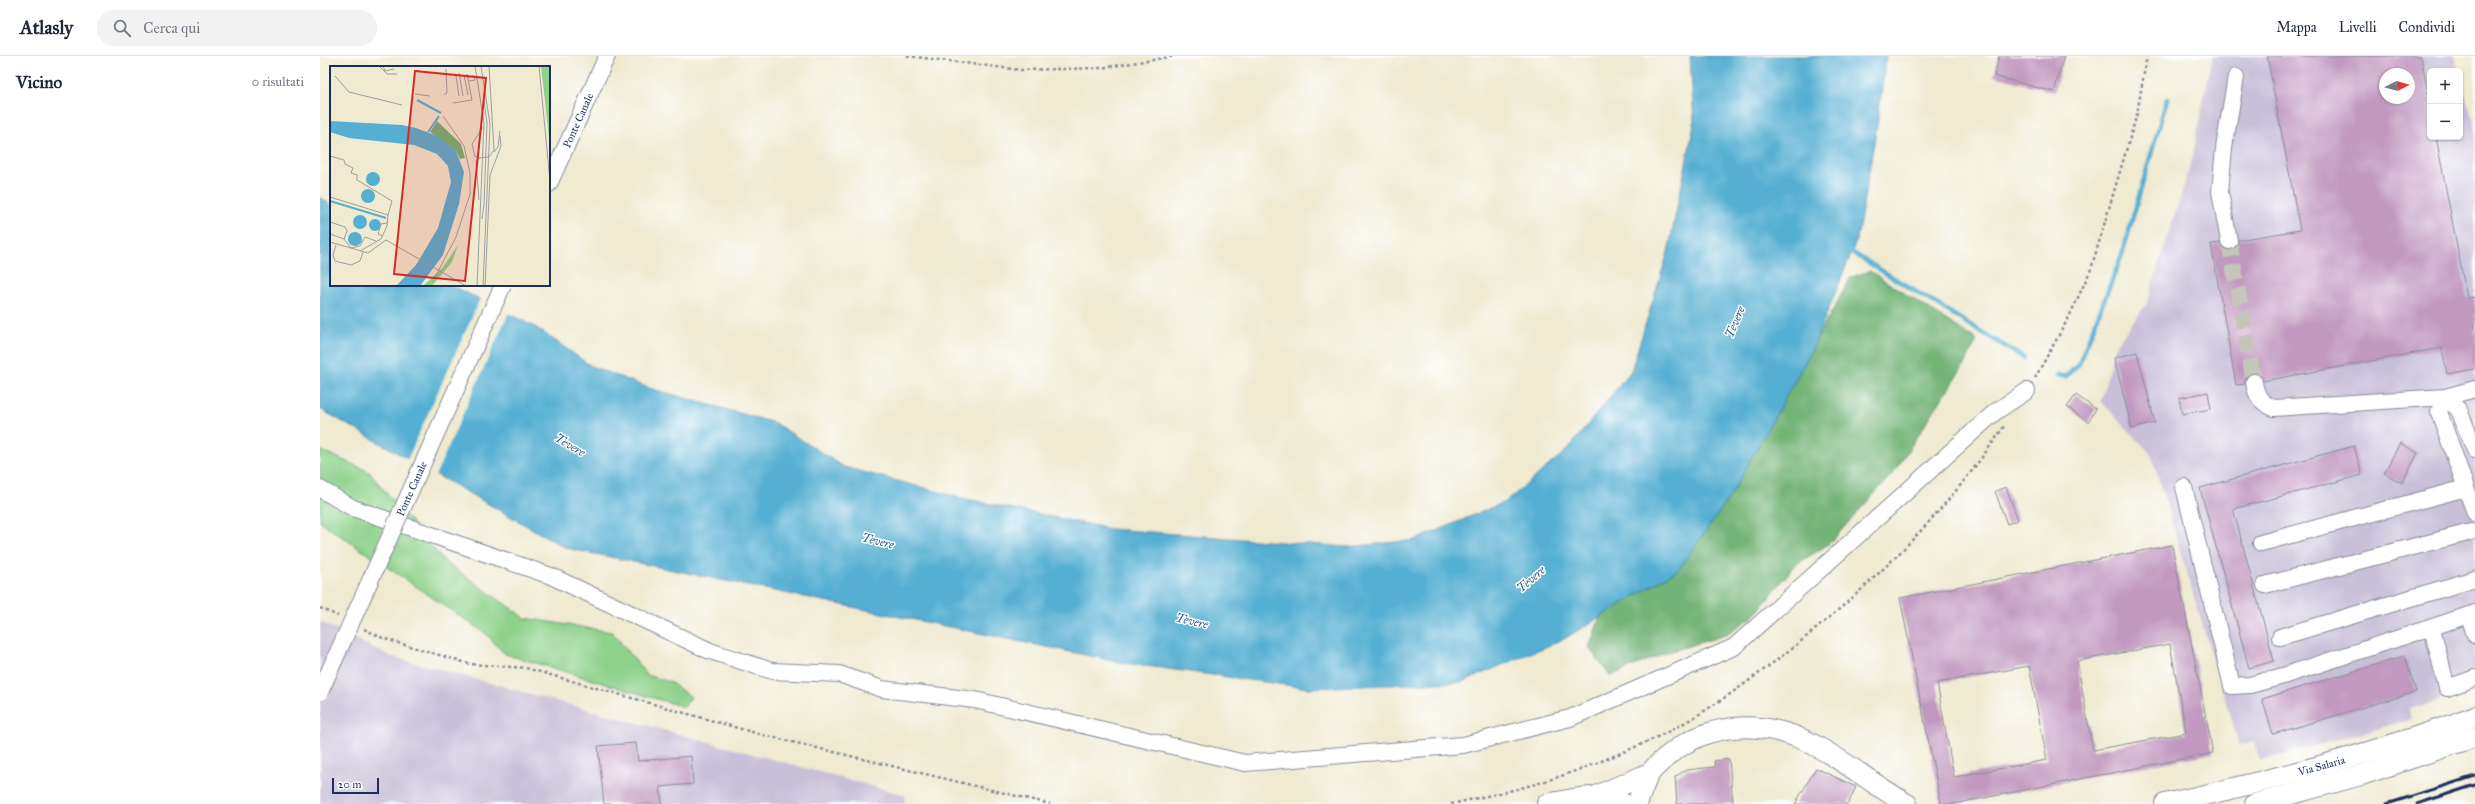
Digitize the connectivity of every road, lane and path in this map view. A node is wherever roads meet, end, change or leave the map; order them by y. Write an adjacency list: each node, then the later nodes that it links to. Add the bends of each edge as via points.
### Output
1 (607, 56): 5 (lane, Ponte Canale)
2 (907, 56): 3 (path, via 1021,70 1102,68)
3 (1176, 56)
4 (2236, 77): 6 (lane, via 2224,148 2220,192)
5 (550, 182)
6 (2229, 241)
7 (504, 286): 29 (lane, Ponte Canale, bridge)
8 (2254, 382): 11 (lane, via 2256,394 2264,404 2274,408)
9 (2475, 389): 11 (lane)
10 (2027, 391): 15 (lane, via 1995,412 1734,647 1570,718 1463,745 1245,763 975,700 882,689 839,674 772,671 710,651 551,576 354,508)
11 (2445, 397): 12 (lane, via 2458,410); 14 (lane, via 2439,412)
12 (2475, 450)
13 (2184, 487): 25 (lane, via 2232,686 2250,685 2284,676)
14 (2466, 488): 16 (lane); 18 (lane)
15 (320, 489)
16 (2475, 513): 17 (lane, via 2470,526)
17 (2473, 535): 20 (lane)
18 (2261, 543)
19 (2475, 579): 27 (lane)
20 (2264, 585)
21 (320, 608): 23 (path)
22 (2472, 614): 25 (lane); 26 (lane)
23 (340, 617)
24 (359, 626): 34 (path, via 385,639 470,664 526,668 759,734)
25 (2432, 628): 28 (lane, via 2447,688)
26 (2475, 635)
27 (2280, 637)
28 (2475, 678)
29 (320, 692)
30 (2475, 716): 39 (main road, Via Salaria, via 2388,747 2320,767)
31 (2475, 736): 40 (main road, Via Salaria, via 2375,771)
32 (1650, 773): 33 (main road); 37 (main road); 38 (main road, via 1678,748 1697,736 1722,728 1754,728 1788,734 1810,743 1850,765)
33 (1596, 796): 35 (main road); 36 (main road)
34 (1050, 804)
35 (1547, 804)
36 (1624, 804)
37 (1637, 804)
38 (1907, 804)
39 (2165, 804)
40 (2255, 804)

